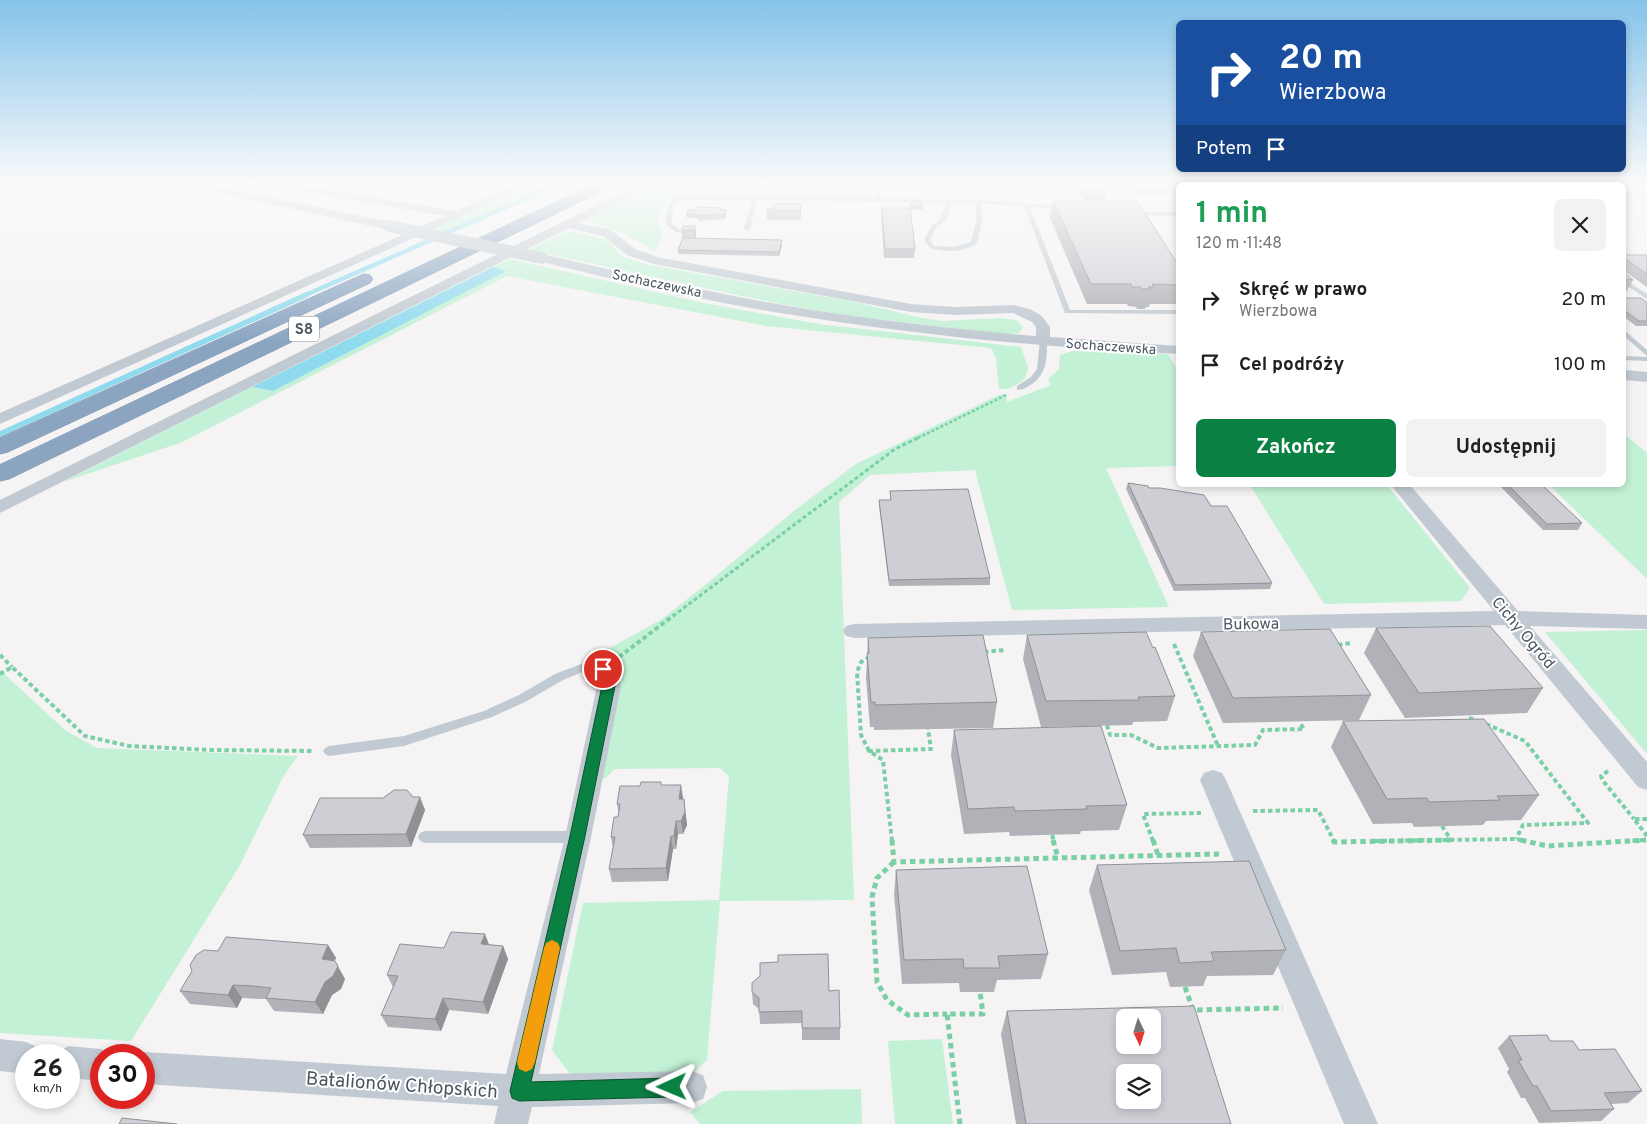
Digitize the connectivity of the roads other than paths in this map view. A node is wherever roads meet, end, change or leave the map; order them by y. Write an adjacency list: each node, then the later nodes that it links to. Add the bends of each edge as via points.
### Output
1 (411, 235): 24 (street)
2 (434, 235): 16 (street, Sochaczewska, bridge, via 796,311 882,324)
3 (458, 235): 10 (highway)
4 (498, 235): 26 (highway, S8)
5 (545, 235): 28 (street)
6 (611, 235): 16 (street, Sochaczewska, via 640,256 672,264 911,308 956,311 1014,309 1037,319 1042,327)
7 (928, 235): 8 (lane, via 932,247 951,249 969,246 974,243)
8 (976, 235)
9 (1038, 235): 14 (lane, via 1067,312)
10 (401, 262)
11 (383, 270): 25 (highway, S8)
12 (1626, 283): 13 (lane)
13 (1644, 299)
14 (1176, 312)
15 (1626, 334): 18 (lane)
16 (1043, 341): 17 (street, Sochaczewska); 23 (lane, via 1040,374)
17 (1176, 350)
18 (1647, 354)
19 (1626, 358): 20 (lane)
20 (1647, 359)
21 (1626, 376): 22 (street)
22 (1647, 377)
23 (1020, 388)
24 (0, 419)
25 (0, 447)
26 (0, 474)
27 (1402, 487): 29 (street, Cichy Ogród)
28 (0, 507)
29 (1511, 618): 30 (street, Bukowa); 31 (street, Bukowa); 35 (street, Cichy Ogród)
30 (1647, 622)
31 (854, 631)
32 (603, 669): 33 (lane, via 584,667 488,714 404,741); 36 (street, via 609,686)
33 (329, 751)
34 (1213, 780): 44 (street)
35 (1647, 780)
36 (578, 836): 37 (lane); 42 (street)
37 (425, 837)
38 (0, 1055): 39 (street)
39 (15, 1057)
40 (155, 1069): 42 (street, Batalionów Chłopskich)
41 (691, 1087): 42 (street, Batalionów Chłopskich)
42 (519, 1091): 43 (street)
43 (511, 1124)
44 (1361, 1124)

